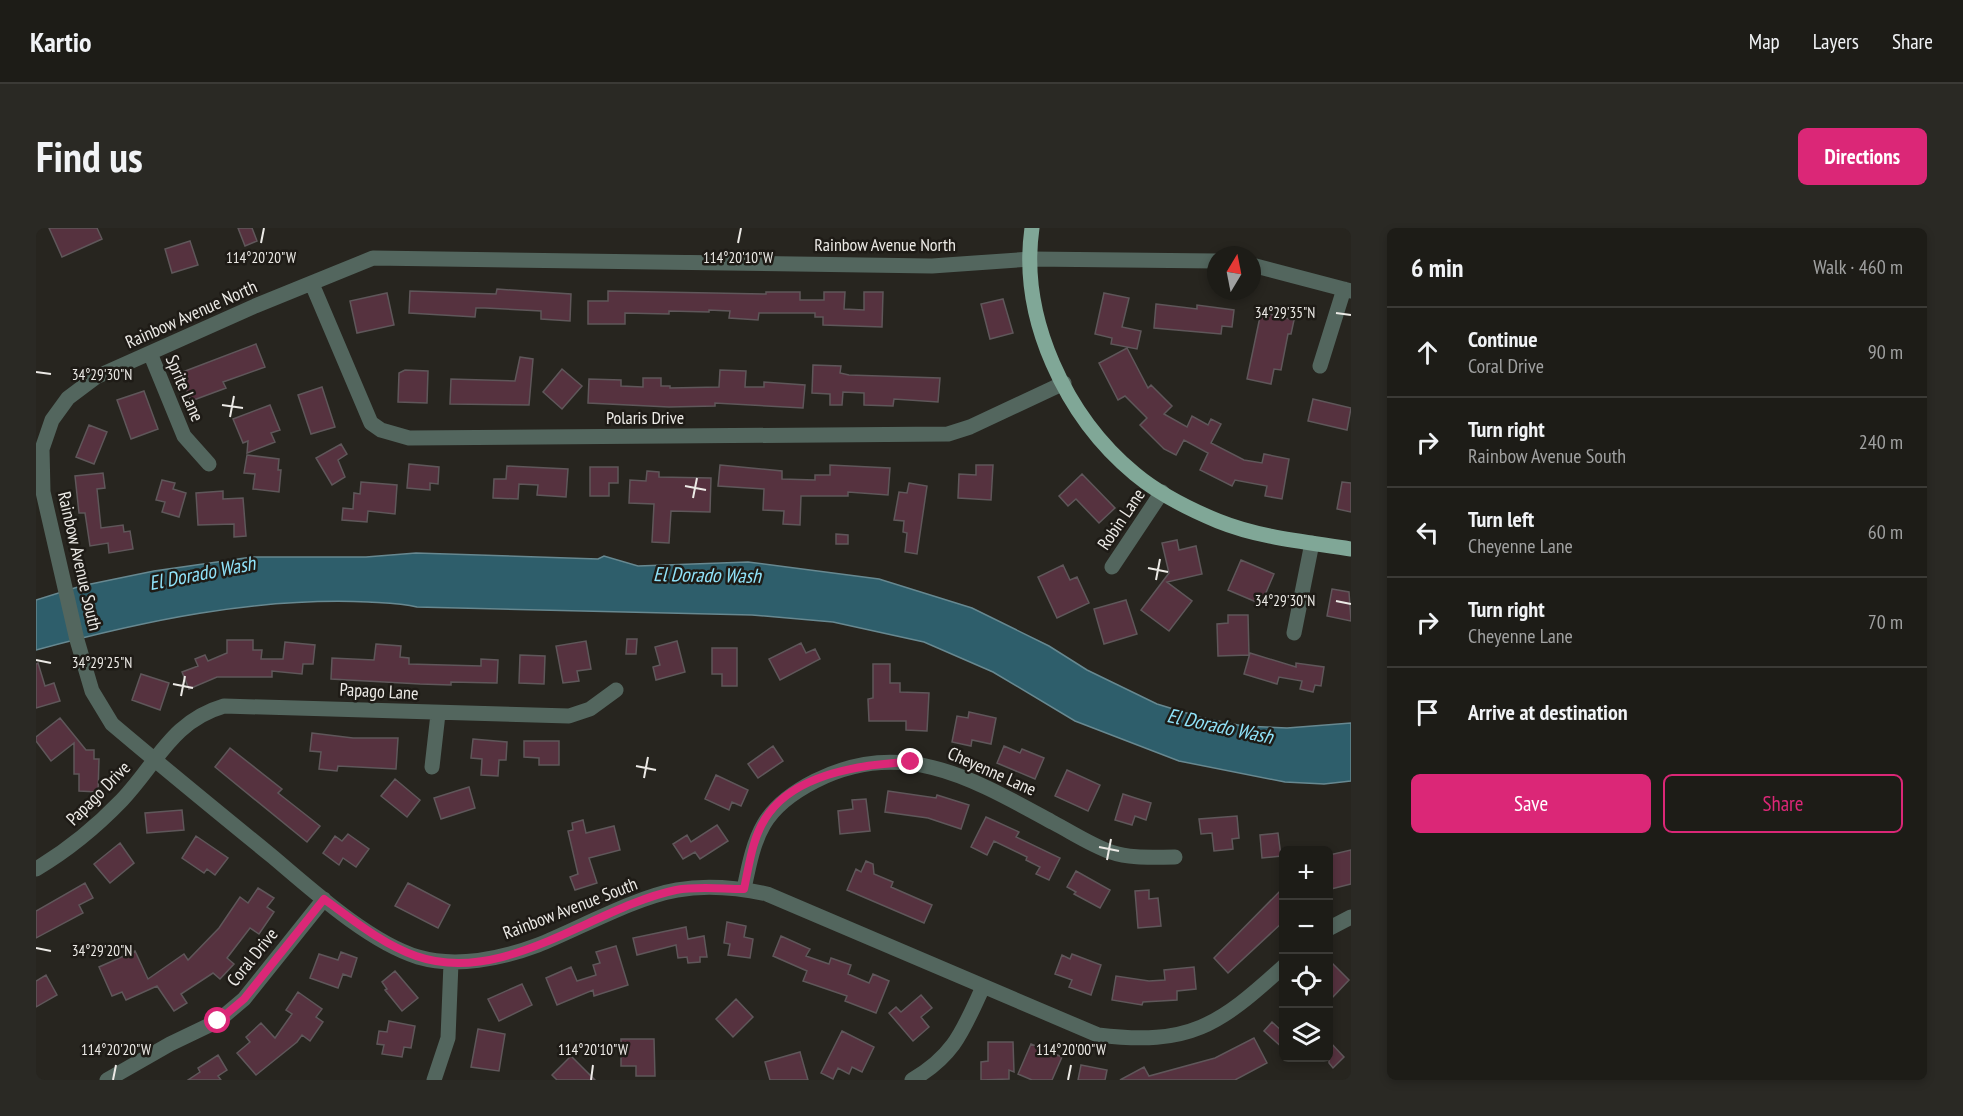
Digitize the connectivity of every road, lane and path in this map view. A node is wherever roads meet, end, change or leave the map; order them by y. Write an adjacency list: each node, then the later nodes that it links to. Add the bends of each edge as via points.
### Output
1 (1032, 228): 2 (main road)
2 (1031, 259): 3 (street, Rainbow Avenue North); 5 (street, Rainbow Avenue North, via 932,266 373,258); 9 (main road, via 1036,312)
3 (1207, 261)
4 (1261, 267): 6 (street)
5 (312, 284): 7 (street, Rainbow Avenue North); 9 (street, Polaris Drive, via 371,423 409,438 948,434)
6 (1347, 290): 8 (street)
7 (150, 353): 10 (street, Rainbow Avenue North, via 96,377 68,398); 11 (street, Sprite Lane, via 184,436)
8 (1320, 366)
9 (1064, 383): 12 (main road, via 1112,451 1135,474)
10 (39, 448): 19 (street, Rainbow Avenue South, via 43,492 92,691 111,724)
11 (209, 464)
12 (1162, 492): 13 (main road, via 1220,522); 15 (street, Robin Lane)
13 (1312, 543): 14 (main road); 16 (street)
14 (1351, 549)
15 (1112, 567)
16 (1294, 633)
17 (616, 690): 18 (street, Papago Lane, via 590,709 569,716)
18 (438, 714): 19 (street, Papago Lane, via 362,708 224,706 186,723); 20 (street)
19 (156, 762): 22 (street, Papago Drive, via 88,834); 24 (street, Rainbow Avenue South)
20 (432, 767)
21 (1175, 857): 23 (street, Cheyenne Lane, via 1112,852 940,767 911,762 865,764 832,772 807,785 765,818 751,854)
22 (36, 869)
23 (744, 889): 27 (street, Rainbow Avenue South, via 677,890 535,946 492,958); 29 (street, Rainbow Avenue South, via 767,894)
24 (324, 899): 27 (street, Rainbow Avenue South, via 386,943 417,957); 30 (street, Coral Drive, via 244,999 218,1021)
25 (1351, 917): 26 (street)
26 (1333, 927)
27 (451, 963): 31 (street, via 448,1038)
28 (1279, 970): 29 (street, Rainbow Avenue South, via 1217,1021 1167,1038 1098,1035)
29 (983, 987): 32 (street, via 957,1042 933,1068)
30 (107, 1080)
31 (434, 1080)
32 (912, 1080)

